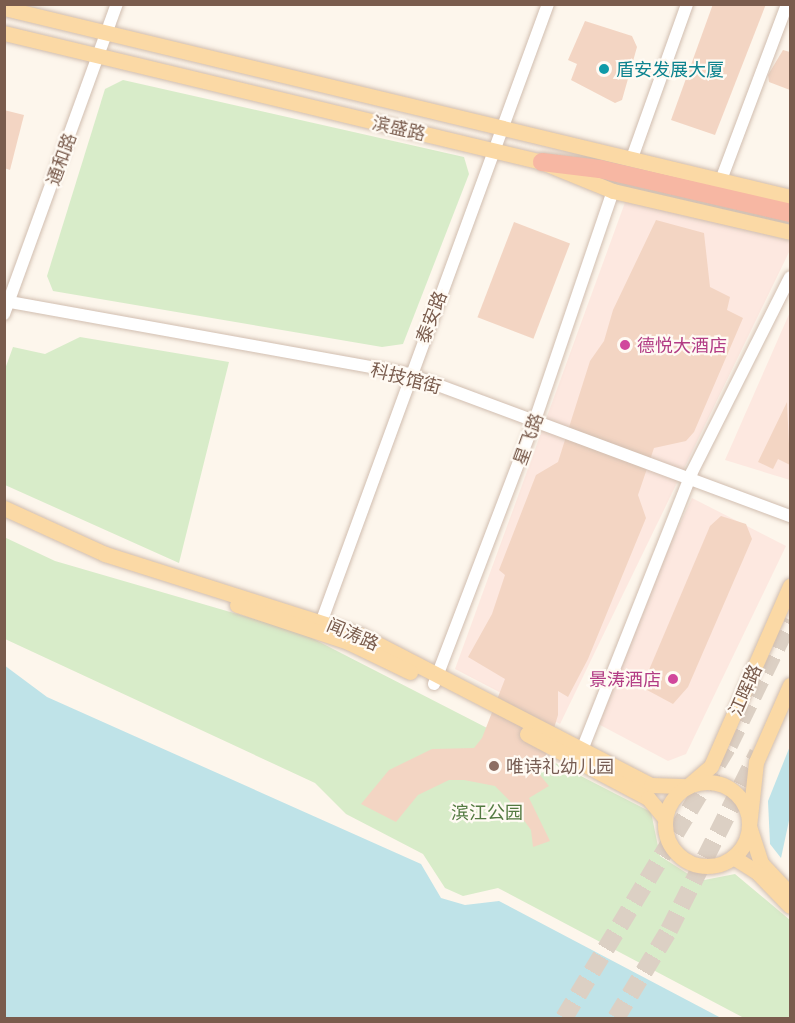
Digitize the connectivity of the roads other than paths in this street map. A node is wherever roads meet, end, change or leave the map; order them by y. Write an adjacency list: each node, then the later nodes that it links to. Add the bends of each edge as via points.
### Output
1 (117, 4): 7 (street, 通和路)
2 (548, 4): 9 (street, 泰安路)
3 (687, 4): 11 (street)
4 (788, 4): 13 (street)
5 (4, 8): 7 (main road, 滨盛路)
6 (4, 33): 8 (main road, 滨盛路)
7 (106, 33): 8 (street, 通和路); 9 (main road, 滨盛路)
8 (99, 55): 10 (main road, 滨盛路); 19 (street, 通和路)
9 (502, 126): 10 (street, 泰安路); 11 (main road, 滨盛路)
10 (495, 151): 12 (main road, 滨盛路); 21 (street, 泰安路)
11 (632, 158): 13 (main road, 滨盛路)
12 (542, 162): 14 (main road, 滨盛路); 16 (highway, via 600,169)
13 (721, 180): 15 (main road, 滨盛路)
14 (614, 191): 17 (main road, 滨盛路); 22 (street, 星飞路)
15 (790, 197)
16 (790, 213)
17 (790, 232)
18 (790, 277): 23 (street)
19 (7, 301): 20 (street, 通和路); 21 (street, 科技馆街)
20 (4, 314)
21 (408, 375): 22 (street, 科技馆街); 28 (street, 泰安路)
22 (535, 420): 23 (street, 科技馆街); 29 (street, 星飞路)
23 (691, 474): 25 (street, 科技馆街); 31 (street)
24 (4, 508): 28 (main road, 闻涛路, via 105,554)
25 (790, 516)
26 (4, 518): 28 (main road, 闻涛路, via 130,574)
27 (790, 586): 32 (main road, 江晖路, via 711,766)
28 (320, 626): 29 (main road, 闻涛路)
29 (437, 680): 31 (main road, 闻涛路); 33 (main road, 闻涛路, via 648,798)
30 (790, 685): 34 (main road, via 756,762)
31 (582, 750): 32 (main road, 闻涛路, via 651,785)
32 (688, 786): 33 (main road, via 673,799); 34 (main road, 闻涛路, via 709,781 732,790 747,811)
33 (665, 818): 35 (main road, 闻涛路, via 671,846 693,864 721,864)
34 (749, 826): 35 (main road); 36 (main road, 闻涛路, via 761,863)
35 (733, 857): 37 (main road, via 757,872)
36 (790, 894)
37 (790, 906)

